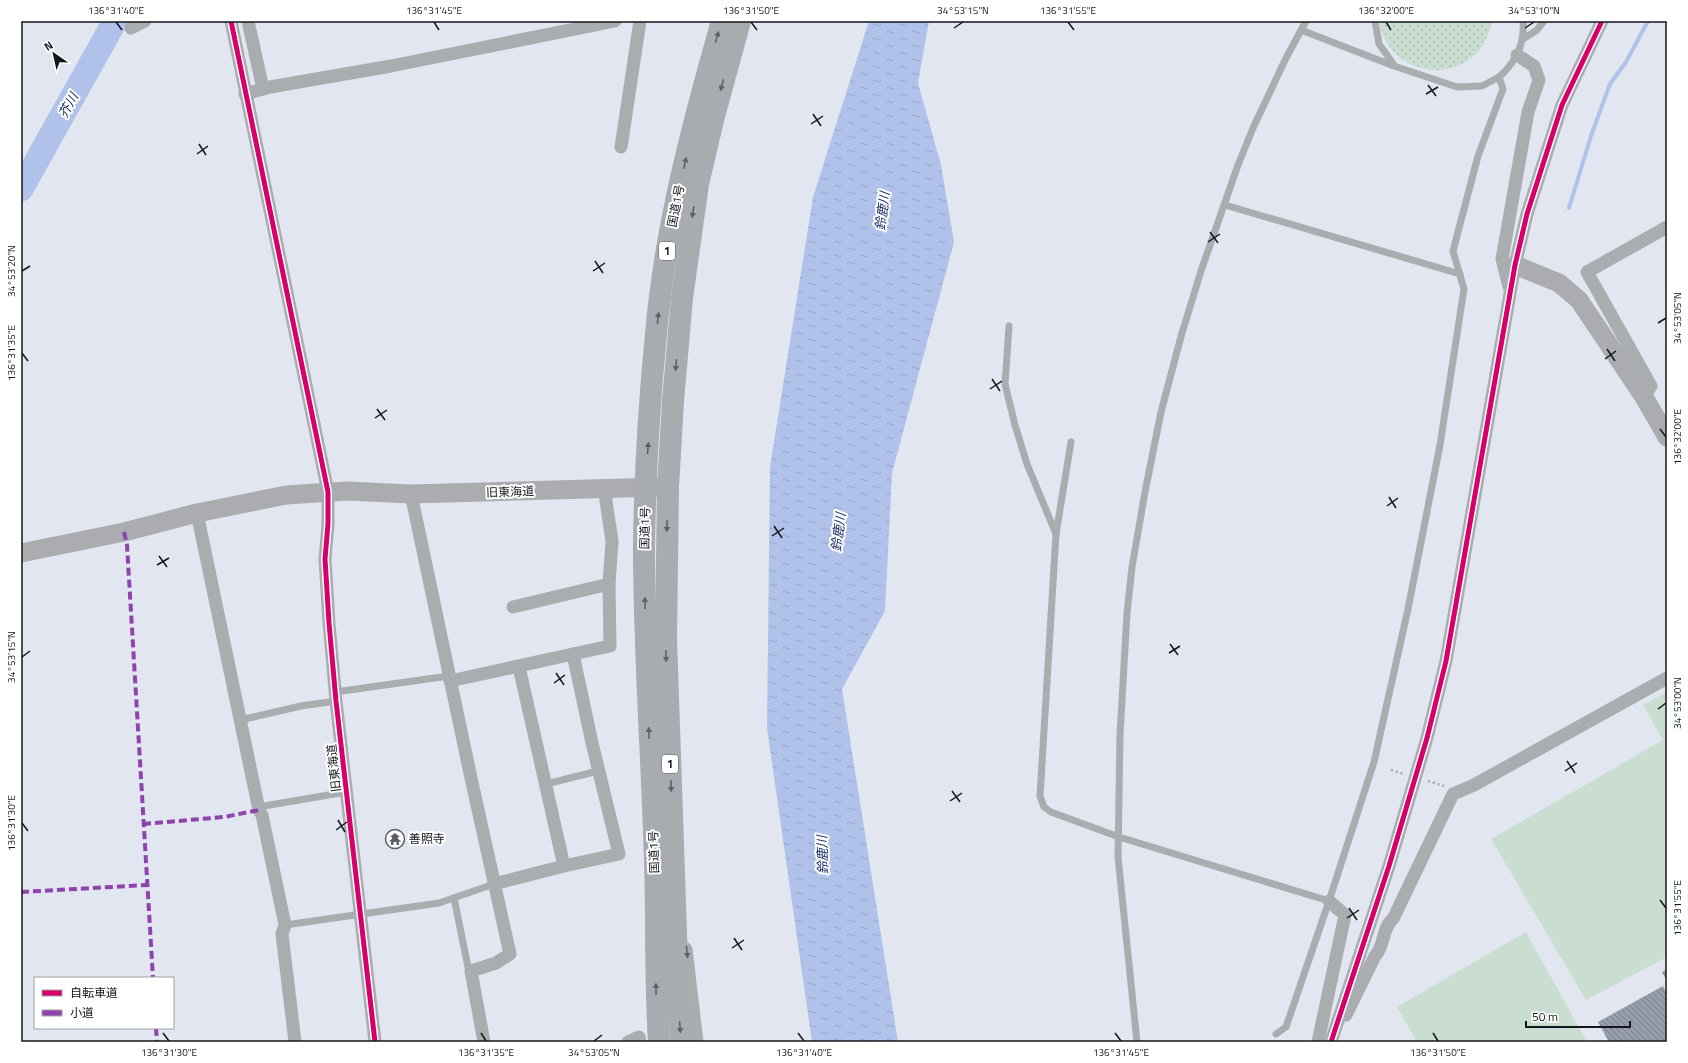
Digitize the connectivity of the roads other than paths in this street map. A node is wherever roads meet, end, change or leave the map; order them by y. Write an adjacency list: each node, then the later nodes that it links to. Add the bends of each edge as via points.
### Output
1 (144, 21): 13 (street)
2 (231, 21): 20 (street)
3 (248, 21): 19 (street)
4 (615, 21): 19 (street)
5 (640, 21): 21 (street)
6 (722, 21): 32 (highway, 国道1号 / 1, one-way to 6, via 656,334 664,269 696,114)
7 (740, 21): 33 (highway, 国道1号 / 1, one-way to 33, via 714,116 694,206 682,298)
8 (1306, 21): 14 (lane)
9 (1375, 21): 17 (lane, via 1379,44)
10 (1523, 21): 15 (lane)
11 (1544, 21): 15 (lane, via 1537,30)
12 (1602, 21): 24 (street, via 1562,105)
13 (131, 28)
14 (1301, 30): 17 (lane); 22 (lane, via 1253,128)
15 (1523, 39): 16 (lane)
16 (1517, 55): 18 (lane, via 1509,68); 26 (street, via 1534,66 1539,80 1528,112 1502,259)
17 (1394, 66): 18 (lane, via 1457,87 1482,86)
18 (1499, 77): 25 (lane, via 1503,89 1478,156 1453,251)
19 (263, 89): 20 (street)
20 (245, 94): 31 (street)
21 (621, 147)
22 (1225, 205): 25 (lane); 51 (lane, via 1202,268 1161,412 1132,567 1123,662)
23 (1667, 227): 28 (street, via 1587,272 1651,386)
24 (1515, 265): 26 (street); 28 (street, via 1559,283 1579,300)
25 (1460, 274): 56 (lane, via 1464,289 1440,444 1408,609 1374,762)
26 (1510, 291): 60 (street, via 1446,661 1389,866)
27 (1009, 326): 37 (lane, via 1005,384 1014,425)
28 (1644, 397): 29 (street)
29 (1667, 437)
30 (1071, 442): 37 (lane)
31 (327, 487): 35 (street, 旧東海道); 36 (street); 45 (street, 旧東海道, via 328,524 325,559)
32 (646, 487): 33 (street, 旧東海道); 34 (street, 旧東海道); 67 (highway, 国道1号 / 1, one-way to 32, via 645,614)
33 (668, 487): 52 (highway, 国道1号 / 1, one-way to 52, via 666,638)
34 (606, 488): 35 (street, 旧東海道); 39 (street, via 612,541)
35 (411, 494): 44 (street)
36 (197, 513): 38 (street, via 124,532); 46 (street)
37 (1056, 534): 51 (lane, via 1040,796 1044,806 1051,812)
38 (21, 552)
39 (609, 584): 40 (street); 41 (street, via 610,646)
40 (513, 607)
41 (574, 654): 42 (street); 47 (street)
42 (519, 666): 44 (street); 48 (street)
43 (1667, 678): 60 (street, via 1474,785 1453,794 1389,922 1379,952 1341,1026)
44 (449, 679): 45 (lane); 54 (street)
45 (336, 696): 46 (lane); 49 (street, 旧東海道)
46 (240, 720): 50 (street)
47 (598, 771): 48 (lane); 53 (street, via 619,854)
48 (546, 784): 53 (street)
49 (346, 792): 50 (lane); 57 (street, 旧東海道)
50 (258, 807): 58 (street, via 262,815)
51 (1119, 837): 56 (lane); 70 (lane, via 1118,857)
52 (673, 844): 68 (highway, 国道1号 / 1, one-way to 68); 69 (street, one-way to 69)
53 (564, 866): 54 (street)
54 (494, 884): 55 (lane); 59 (street, via 510,954 496,963)
55 (454, 898): 57 (lane, via 439,903); 59 (lane, via 468,967)
56 (1329, 901): 61 (lane, via 1286,1027); 71 (street, via 1345,915)
57 (360, 914): 58 (lane); 63 (street, 旧東海道)
58 (285, 925): 62 (street, via 282,934)
59 (471, 971): 64 (street)
60 (1335, 1027): 72 (street)
61 (1276, 1034)
62 (295, 1042)
63 (375, 1042)
64 (484, 1042)
65 (628, 1042): 66 (street, via 639,1037)
66 (640, 1042)
67 (659, 1042)
68 (681, 1042)
69 (697, 1042)
70 (1137, 1042)
71 (1318, 1042)
72 (1331, 1042)

